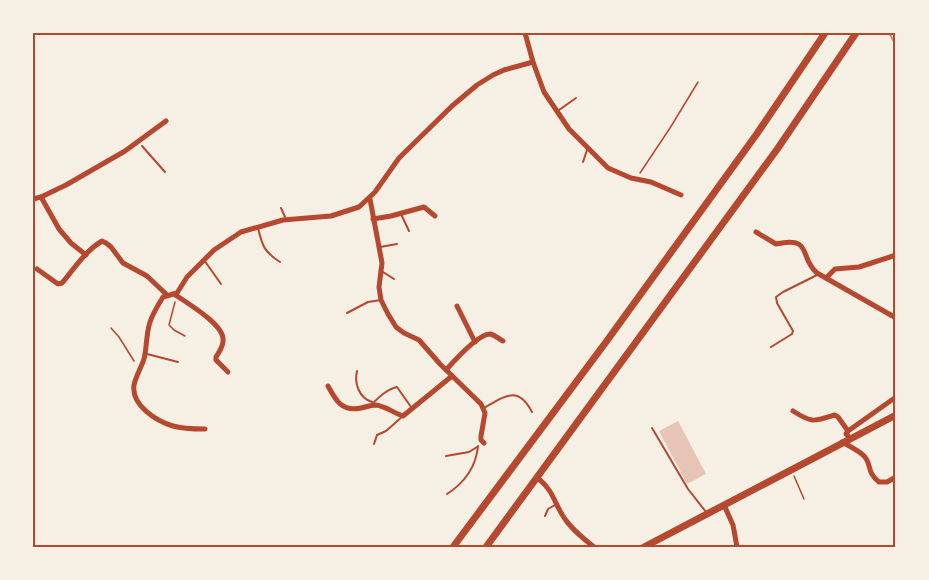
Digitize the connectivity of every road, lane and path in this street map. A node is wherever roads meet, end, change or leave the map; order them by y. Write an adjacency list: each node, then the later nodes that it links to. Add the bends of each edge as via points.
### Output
1 (525, 33): 4 (street)
2 (825, 33): 79 (main road, via 756,135)
3 (856, 33): 80 (main road, via 778,148)
4 (533, 62): 7 (street); 17 (street, via 493,75 452,106 399,158)
5 (698, 82): 13 (path)
6 (576, 98): 7 (lane)
7 (556, 112): 10 (street)
8 (166, 121): 9 (street)
9 (140, 143): 12 (lane); 16 (street)
10 (588, 148): 11 (lane); 13 (street, via 608,168)
11 (583, 162)
12 (165, 172)
13 (637, 179): 15 (street)
14 (33, 190): 16 (street)
15 (681, 195)
16 (37, 198): 28 (street, via 71,243)
17 (370, 199): 21 (street); 22 (street, via 332,216)
18 (280, 207): 22 (lane)
19 (402, 214): 20 (street, via 424,207); 21 (street); 24 (lane)
20 (435, 216)
21 (373, 219): 27 (street)
22 (287, 220): 23 (street)
23 (258, 228): 30 (street, via 241,232); 31 (lane, via 265,249)
24 (409, 231)
25 (756, 232): 34 (street, via 776,244 798,243 813,270)
26 (397, 244): 27 (lane)
27 (380, 248): 33 (street)
28 (86, 255): 32 (street, via 62,283 57,284); 37 (street, via 102,241 123,263 147,276)
29 (896, 255): 34 (street, via 859,267 835,269)
30 (204, 260): 36 (lane); 38 (street)
31 (280, 261)
32 (37, 269)
33 (381, 270): 35 (lane); 39 (street)
34 (823, 276): 42 (street); 47 (lane, via 776,297 793,331)
35 (394, 279)
36 (221, 284)
37 (167, 295): 38 (street); 48 (street, via 150,320)
38 (175, 295): 44 (path, via 169,325); 53 (street, via 222,333 223,343 216,360)
39 (381, 300): 41 (lane); 51 (street, via 396,327 418,340)
40 (457, 306): 46 (street)
41 (347, 313)
42 (896, 318)
43 (111, 328): 50 (path)
44 (185, 336)
45 (503, 341): 46 (street, via 488,334)
46 (475, 342): 51 (street)
47 (771, 347)
48 (145, 353): 49 (lane); 50 (street)
49 (178, 362)
50 (140, 369): 65 (street, via 134,386 145,411 173,426)
51 (446, 370): 54 (street)
52 (357, 371): 57 (lane, via 355,379 361,395)
53 (228, 372)
54 (452, 376): 58 (street); 59 (street)
55 (328, 386): 57 (street, via 341,405 356,409)
56 (896, 397): 60 (street, via 848,434 835,415 813,421)
57 (371, 404): 59 (lane, via 397,387); 63 (street)
58 (484, 408): 61 (lane, via 515,395 523,398); 67 (street)
59 (413, 409): 63 (street)
60 (793, 411)
61 (532, 412)
62 (896, 415): 66 (main road)
63 (403, 416): 68 (lane, via 377,435)
64 (652, 428): 77 (lane)
65 (205, 429)
66 (842, 442): 70 (main road); 71 (street, via 864,456 870,473 879,482)
67 (481, 443): 69 (lane, via 469,452); 73 (lane, via 474,465)
68 (374, 444)
69 (446, 456)
70 (792, 470): 74 (path); 76 (main road)
71 (896, 477)
72 (540, 480): 75 (street)
73 (447, 494)
74 (804, 499)
75 (557, 504): 78 (lane); 81 (street, via 563,517)
76 (724, 505): 77 (main road); 83 (street)
77 (707, 514): 82 (main road)
78 (545, 516)
79 (453, 547)
80 (486, 547)
81 (594, 547)
82 (644, 547)
83 (737, 547)

